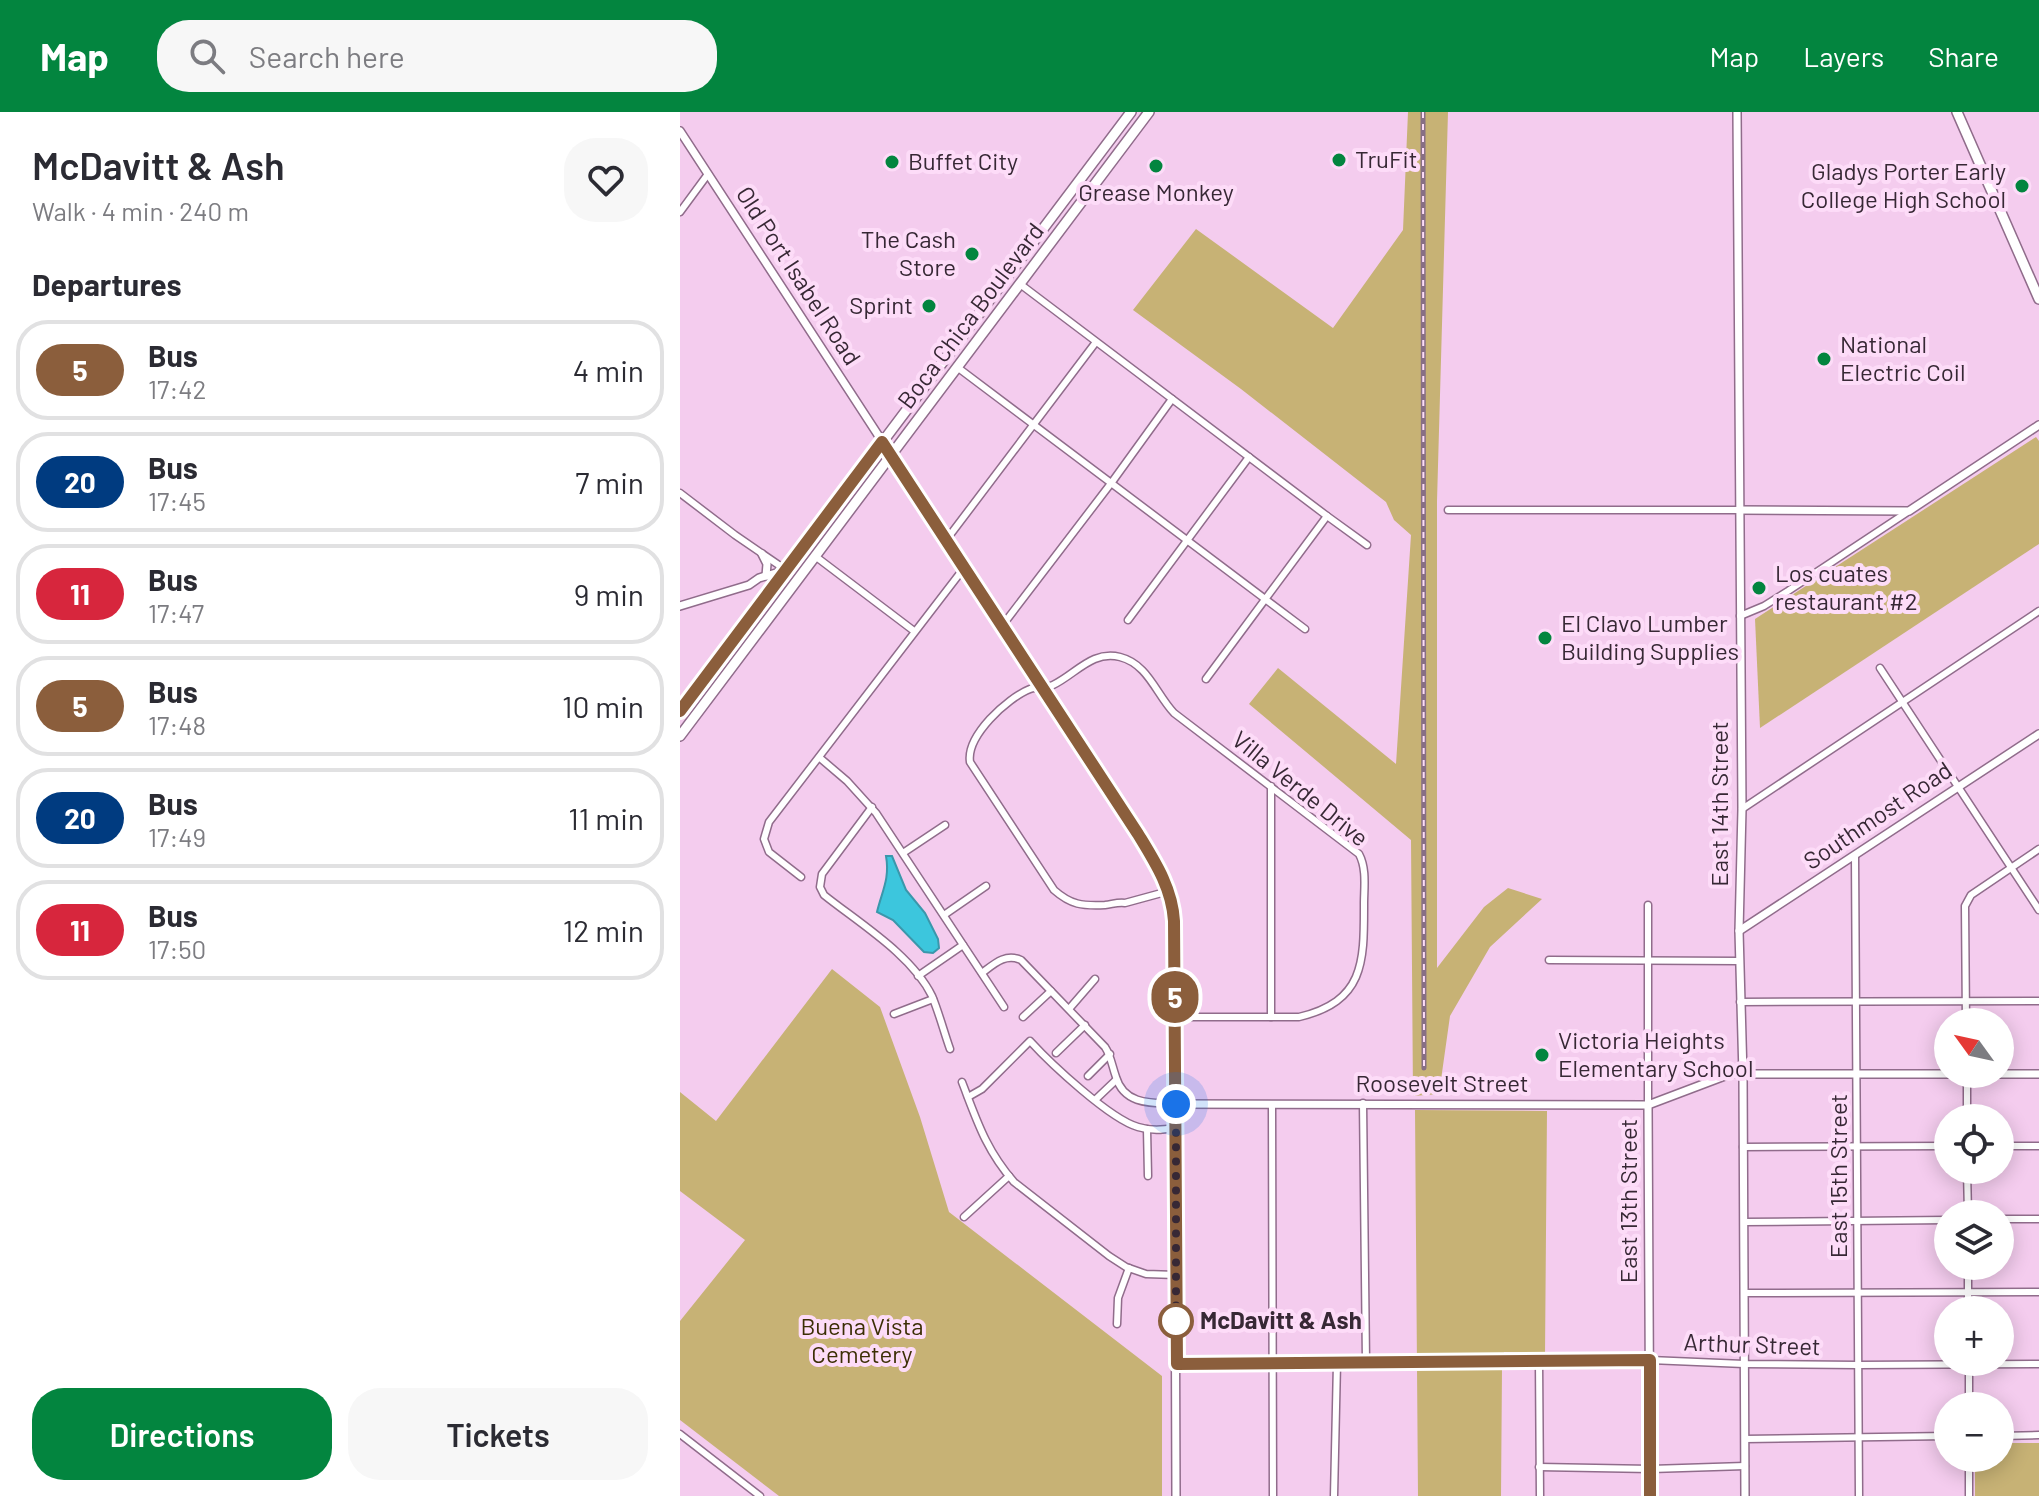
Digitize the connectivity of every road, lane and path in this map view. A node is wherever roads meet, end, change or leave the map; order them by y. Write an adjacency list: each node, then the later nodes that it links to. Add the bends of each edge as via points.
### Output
1 (1131, 112): 15 (main road, Boca Chica Boulevard)
2 (1149, 112): 8 (main road, Boca Chica Boulevard)
3 (1737, 112): 21 (street, East 14th Street)
4 (1957, 112): 9 (main road)
5 (680, 131): 6 (street, Old Port Isabel Road)
6 (708, 174): 7 (street); 15 (street, Old Port Isabel Road)
7 (680, 212)
8 (1020, 284): 10 (street); 11 (main road, Boca Chica Boulevard)
9 (2039, 299)
10 (1096, 342): 12 (street); 13 (street)
11 (957, 367): 13 (street); 16 (main road, Boca Chica Boulevard)
12 (1172, 399): 17 (street); 18 (street)
13 (1035, 425): 18 (street); 24 (street)
14 (2039, 425): 22 (street)
15 (882, 442): 16 (street, Old Port Isabel Road); 30 (main road, Boca Chica Boulevard)
16 (891, 455): 24 (street, Old Port Isabel Road); 28 (main road, Boca Chica Boulevard)
17 (1249, 457): 23 (street); 25 (street)
18 (1112, 482): 25 (street); 39 (street)
19 (680, 493): 27 (street)
20 (1448, 510): 21 (street)
21 (1739, 510): 22 (street); 37 (street, East 14th Street)
22 (1909, 511): 37 (street, via 1764,606)
23 (1327, 516): 26 (street); 34 (street)
24 (947, 539): 29 (street, Old Port Isabel Road)
25 (1189, 541): 34 (street); 38 (street)
26 (1367, 545)
27 (762, 554): 30 (street); 31 (street)
28 (815, 556): 41 (street); 48 (main road, Boca Chica Boulevard)
29 (964, 568): 39 (street, Old Port Isabel Road); 41 (street)
30 (786, 570): 31 (street); 33 (main road, Boca Chica Boulevard)
31 (766, 576): 32 (street)
32 (749, 585): 33 (street); 35 (street)
33 (771, 591): 46 (main road, Boca Chica Boulevard)
34 (1265, 599): 40 (street); 43 (street)
35 (680, 606)
36 (2039, 611): 45 (street)
37 (1740, 616): 53 (street, East 14th Street)
38 (1128, 620)
39 (1002, 626): 44 (street, Old Port Isabel Road)
40 (1305, 629)
41 (914, 631): 49 (street)
42 (1880, 668): 45 (street)
43 (1206, 679)
44 (1043, 689): 50 (street, Villa Verde Drive, via 1093,659 1123,658 1142,668 1174,713); 61 (street, Old Port Isabel Road); 61 (street, Villa Verde Drive, via 1032,687 996,711 972,744 970,762 1064,899 1076,905 1109,905)
45 (1902, 701): 51 (street); 53 (street)
46 (680, 711)
47 (2039, 734): 51 (street, Southmost Road)
48 (680, 736)
49 (820, 758): 52 (street); 59 (street, via 769,822 764,839 769,852)
50 (1271, 786): 85 (street); 85 (street, Villa Verde Drive, via 1359,854 1364,950 1358,975 1344,994 1319,1012)
51 (1958, 787): 57 (street, Southmost Road); 58 (street)
52 (872, 807): 56 (street); 71 (street, via 822,874 820,887)
53 (1742, 809): 65 (street, East 14th Street)
54 (945, 825): 56 (street)
55 (2039, 849): 58 (street)
56 (903, 853): 64 (street)
57 (1855, 856): 65 (street, Southmost Road); 75 (street, East 15th Street)
58 (2011, 868): 63 (street); 76 (street, via 1971,895 1965,906)
59 (801, 877)
60 (986, 886): 64 (street)
61 (1169, 891): 84 (street, Old Port Isabel Road)
62 (1648, 905): 68 (street, East 13th Street)
63 (2039, 910)
64 (944, 915): 66 (street)
65 (1739, 931): 69 (street, East 14th Street)
66 (963, 945): 70 (street); 71 (street)
67 (1549, 960): 68 (street)
68 (1647, 960): 69 (street); 103 (street, East 13th Street)
69 (1739, 961): 78 (street, East 14th Street)
70 (982, 973): 73 (street, via 1013,957); 79 (street)
71 (918, 976): 74 (street)
72 (1095, 979): 81 (street)
73 (1051, 991): 81 (street); 83 (street)
74 (933, 999): 82 (street); 87 (street)
75 (1856, 1001): 76 (street); 78 (street); 95 (street, East 15th Street)
76 (1966, 1001): 77 (street); 80 (street)
77 (2039, 1001)
78 (1740, 1002): 92 (street, East 14th Street)
79 (1004, 1007)
80 (1966, 1008)
81 (1069, 1009): 86 (street)
82 (894, 1014)
83 (1023, 1017)
84 (1176, 1017): 85 (street, Villa Verde Drive); 101 (street, Old Port Isabel Road)
85 (1271, 1017)
86 (1085, 1025): 88 (street); 89 (street)
87 (950, 1049)
88 (1056, 1053)
89 (1110, 1054): 94 (street); 96 (street)
90 (2014, 1074): 91 (street, Roosevelt Street)
91 (2039, 1074)
92 (1743, 1075): 95 (street, Roosevelt Street); 103 (street, Roosevelt Street, via 1730,1074); 110 (street, East 14th Street)
93 (1934, 1075): 95 (street, Roosevelt Street)
94 (1088, 1076)
95 (1857, 1076): 106 (street, East 15th Street)
96 (1116, 1080): 99 (street); 101 (street, via 1143,1103)
97 (962, 1082): 98 (street)
98 (968, 1097): 99 (street, via 1030,1041); 111 (street, via 983,1137)
99 (1095, 1100): 105 (street, via 1114,1116)
100 (1363, 1103): 102 (street, Roosevelt Street); 103 (street, Roosevelt Street); 130 (street)
101 (1176, 1104): 102 (street, Roosevelt Street); 104 (street, Old Port Isabel Road)
102 (1272, 1105): 129 (street)
103 (1648, 1105): 128 (street, East 13th Street)
104 (1175, 1128): 105 (street); 120 (street, Old Port Isabel Road)
105 (1147, 1129): 112 (street)
106 (1857, 1146): 107 (street); 110 (street); 117 (street, East 15th Street)
107 (1934, 1146)
108 (2014, 1146): 109 (street)
109 (2039, 1146)
110 (1743, 1147): 118 (street, East 14th Street)
111 (1009, 1176): 113 (street); 119 (street)
112 (1148, 1176)
113 (964, 1217)
114 (2014, 1219): 115 (street)
115 (2039, 1219)
116 (1934, 1220): 117 (street)
117 (1858, 1221): 118 (street); 125 (street, East 15th Street)
118 (1744, 1222): 124 (street, East 14th Street)
119 (1129, 1268): 120 (street); 127 (street, via 1118,1298)
120 (1176, 1275): 133 (street, Old Port Isabel Road)
121 (1968, 1280): 122 (street)
122 (1968, 1292): 123 (street); 125 (street); 126 (street)
123 (2039, 1292)
124 (1744, 1293): 125 (street); 134 (street, East 14th Street)
125 (1858, 1293): 138 (street, East 15th Street)
126 (1968, 1296)
127 (1117, 1324)
128 (1650, 1360): 131 (street, Arthur Street); 134 (street, Arthur Street); 147 (street, East 13th Street)
129 (1274, 1362): 132 (street, Arthur Street); 133 (street, Arthur Street); 151 (street)
130 (1366, 1362): 131 (street, Arthur Street); 132 (street, Arthur Street)
131 (1539, 1362): 146 (street)
132 (1337, 1363): 152 (street)
133 (1177, 1364): 150 (street, Old Port Isabel Road)
134 (1744, 1364): 138 (street, Arthur Street); 144 (street, East 14th Street)
135 (1934, 1364): 138 (street, Arthur Street)
136 (2014, 1364): 137 (street, Arthur Street)
137 (2039, 1364)
138 (1858, 1365): 143 (street, East 15th Street)
139 (680, 1434): 149 (street)
140 (2039, 1435): 142 (street)
141 (1934, 1436): 143 (street)
142 (2014, 1436)
143 (1859, 1437): 144 (street); 156 (street, East 15th Street)
144 (1745, 1439): 145 (street, East 14th Street)
145 (1745, 1466): 147 (street); 155 (street, East 14th Street)
146 (1539, 1467): 147 (street); 153 (street)
147 (1651, 1469): 154 (street, East 13th Street)
148 (1969, 1472): 157 (street)
149 (760, 1496)
150 (1176, 1496)
151 (1273, 1496)
152 (1334, 1496)
153 (1540, 1496)
154 (1650, 1496)
155 (1745, 1496)
156 (1859, 1496)
157 (1969, 1496)

